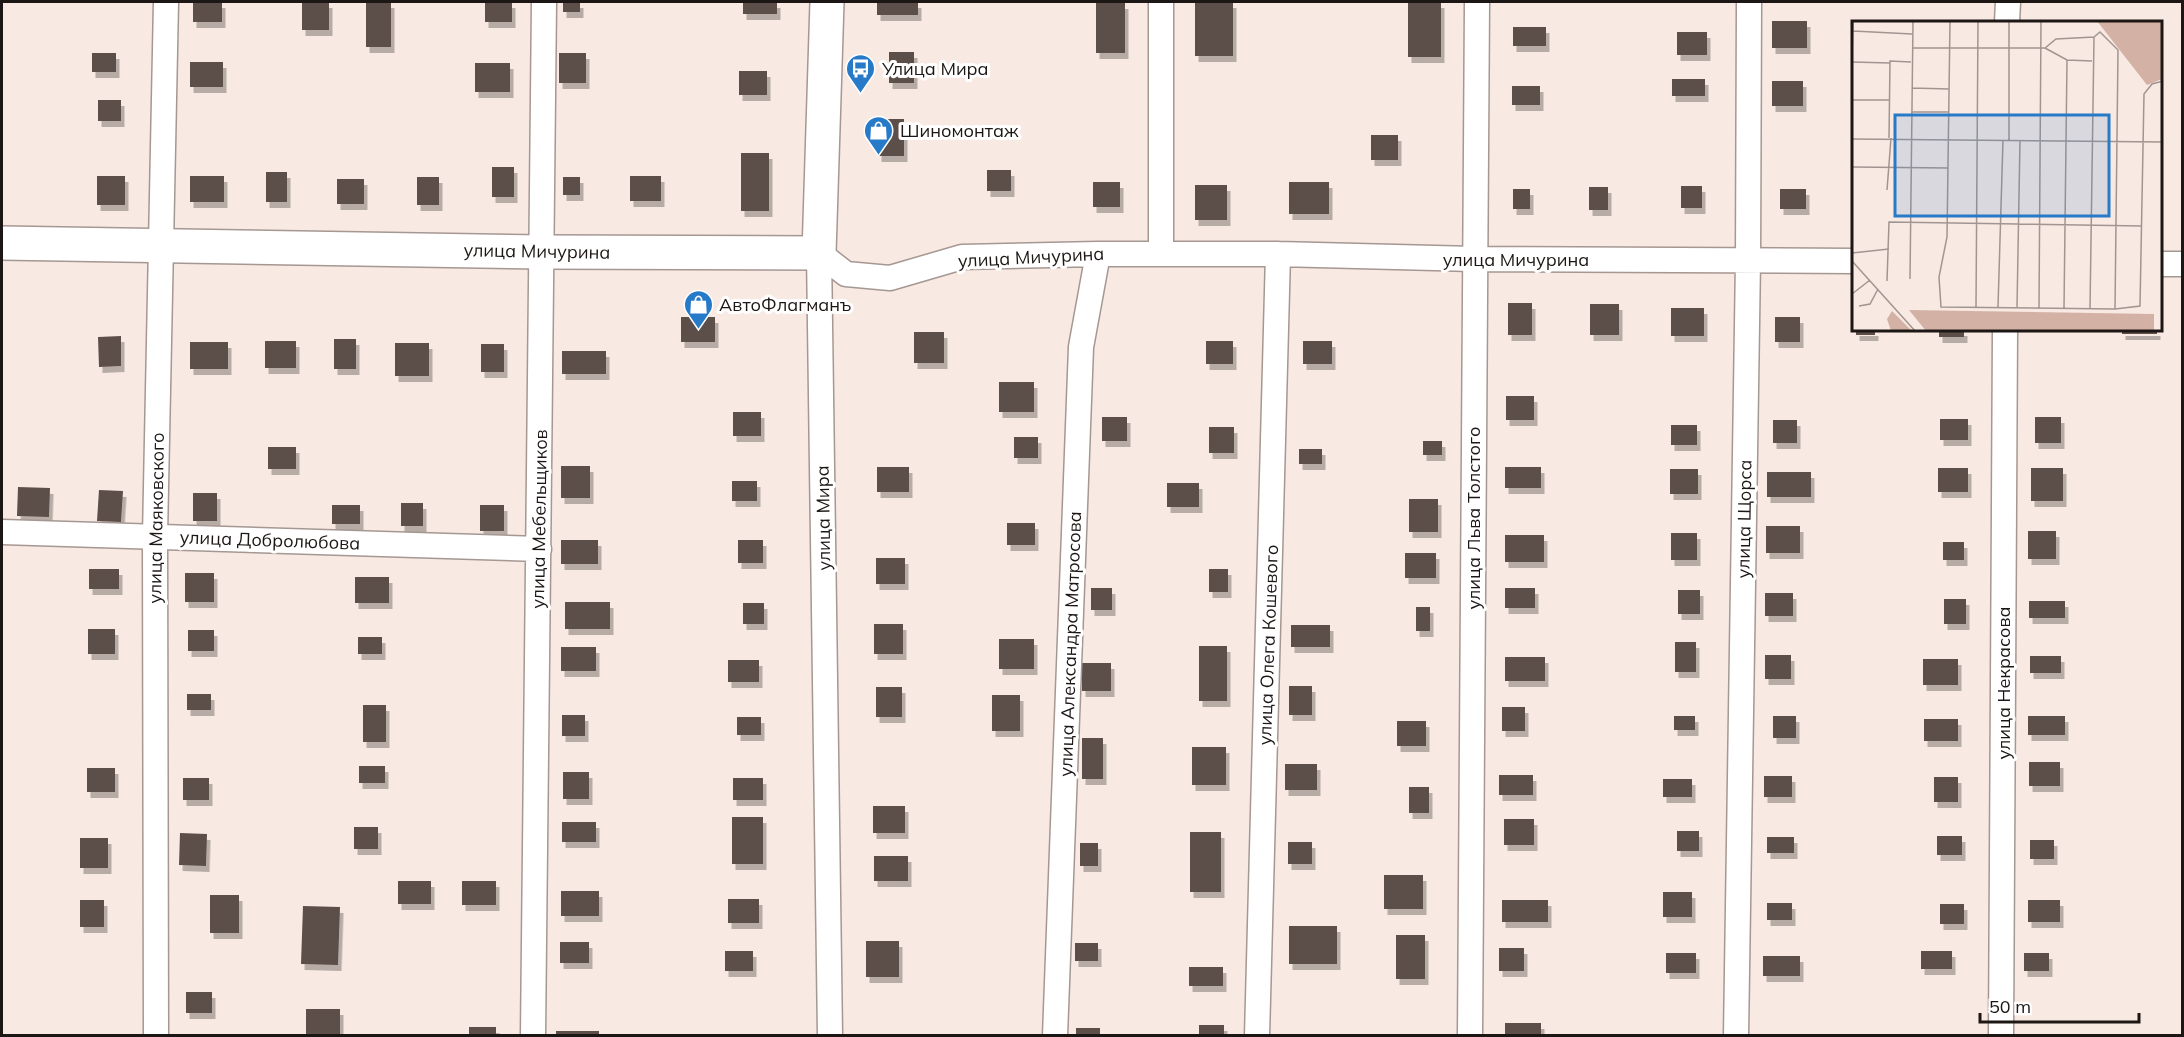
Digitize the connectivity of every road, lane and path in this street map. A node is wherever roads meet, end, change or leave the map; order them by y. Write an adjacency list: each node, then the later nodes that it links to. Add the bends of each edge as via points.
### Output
1 (166, 2): 10 (street, улица Маяковского)
2 (544, 2): 11 (street, улица Мебельщиков)
3 (826, 2): 12 (street, улица Мира)
4 (1161, 2): 13 (street)
5 (1477, 2): 16 (street, улица Льва Толстого)
6 (1749, 2): 17 (street, улица Щорса)
7 (2008, 2): 8 (street)
8 (2007, 21)
9 (2, 243): 10 (street, улица Мичурина)
10 (160, 246): 11 (street, улица Мичурина); 23 (street, улица Маяковского)
11 (542, 252): 12 (street, улица Мичурина); 24 (street, улица Мебельщиков)
12 (819, 253): 14 (street, улица Мичурина, via 846,274 890,278 962,257); 27 (street, улица Мира)
13 (1161, 253): 14 (street, улица Мичурина); 15 (street, улица Мичурина)
14 (1098, 254): 28 (street, улица Александра Матросова, via 1081,347)
15 (1278, 254): 16 (street, улица Мичурина); 29 (street, улица Олега Кошевого)
16 (1474, 259): 17 (street, улица Мичурина); 30 (street, улица Льва Толстого)
17 (1748, 260): 18 (street, улица Мичурина); 31 (street, улица Щорса)
18 (1852, 261)
19 (2163, 264): 20 (street)
20 (2182, 264)
21 (2005, 332): 32 (street, улица Некрасова)
22 (2, 532): 23 (street, улица Добролюбова)
23 (155, 536): 24 (street, улица Добролюбова); 25 (street, улица Маяковского)
24 (539, 549): 26 (street, улица Мебельщиков)
25 (156, 1035)
26 (533, 1035)
27 (830, 1035)
28 (1055, 1035)
29 (1257, 1035)
30 (1470, 1035)
31 (1736, 1035)
32 (2001, 1035)

